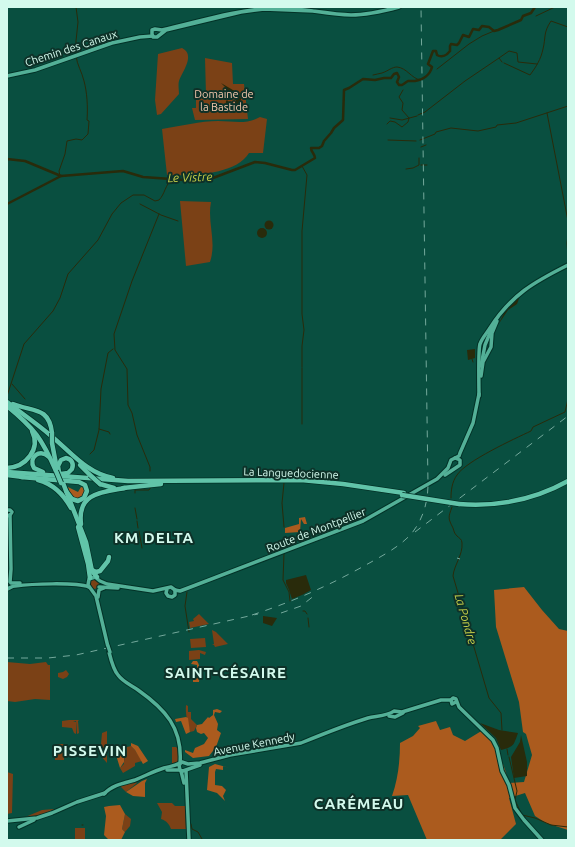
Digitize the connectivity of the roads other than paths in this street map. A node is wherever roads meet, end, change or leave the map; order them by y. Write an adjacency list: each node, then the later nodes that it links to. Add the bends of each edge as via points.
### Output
1 (399, 7): 2 (main road, via 357,15)
2 (314, 11): 3 (main road, via 286,8 249,10); 5 (main road, via 278,9 241,12 178,27)
3 (158, 29): 4 (main road); 5 (main road)
4 (152, 34): 5 (main road, via 157,37); 6 (main road, Chemin des Canaux, via 105,46 35,70)
5 (160, 34)
6 (7, 76)
7 (568, 265): 8 (main road, via 539,279)
8 (508, 304): 9 (main road, via 493,328 491,346 483,362); 9 (main road, via 479,345)
9 (479, 392): 12 (main road, via 473,423)
10 (7, 404): 11 (highway); 18 (highway, bridge, via 34,409 49,421 54,459); 21 (highway, via 48,433 90,469 110,477); 22 (highway, bridge, via 58,444)
11 (25, 421): 14 (highway, via 41,440); 16 (highway, via 34,436 33,450 28,459)
12 (460, 455): 13 (main road, Route de Montpellier); 15 (main road, via 460,465)
13 (451, 463): 15 (main road); 44 (main road, Route de Montpellier, via 437,478 363,521)
14 (53, 464): 17 (highway, via 45,454 35,455 33,466 36,470); 18 (highway)
15 (456, 468): 44 (main road, Route de Montpellier, via 360,524)
16 (7, 472): 17 (highway); 19 (highway); 22 (highway, La Languedocienne); 24 (highway, La Languedocienne, via 106,482)
17 (44, 472): 18 (highway)
18 (59, 472): 22 (highway); 23 (highway, bridge)
19 (21, 477): 26 (highway, via 79,482 85,485 87,491 84,498 78,500 72,499); 28 (highway, via 50,485)
20 (568, 479): 27 (highway, La Languedocienne, bridge, via 520,498 492,502 460,503)
21 (137, 481): 22 (highway, La Languedocienne); 27 (highway, La Languedocienne, via 301,480)
22 (100, 482): 25 (highway, via 110,488)
23 (62, 483): 26 (highway); 28 (highway)
24 (168, 483): 25 (highway); 27 (highway, La Languedocienne, via 300,482)
25 (125, 488): 31 (highway, via 99,493 83,505)
26 (66, 490): 31 (highway)
27 (403, 494)
28 (71, 508): 34 (highway)
29 (7, 510): 30 (main road, via 11,511)
30 (8, 516): 32 (main road)
31 (82, 532): 34 (highway, via 88,549)
32 (9, 555): 38 (main road)
33 (109, 557): 34 (highway, via 100,572)
34 (90, 570): 35 (highway); 36 (highway); 37 (main road, via 88,578)
35 (89, 579): 36 (main road, via 94,576); 37 (main road); 41 (main road)
36 (99, 579): 42 (main road); 43 (main road, via 122,587)
37 (81, 583): 38 (main road)
38 (9, 584): 39 (main road)
39 (59, 584): 41 (main road); 46 (main road, via 87,589)
40 (112, 587): 42 (main road); 43 (main road); 45 (main road, via 101,589)
41 (90, 588): 42 (main road); 46 (main road)
42 (98, 588): 45 (main road)
43 (166, 591): 44 (main road, via 171,586); 44 (main road, via 170,597 174,596)
44 (176, 591)
45 (98, 597): 47 (main road)
46 (98, 603): 47 (main road)
47 (101, 614): 48 (main road, bridge)
48 (109, 652): 50 (main road, via 114,666 122,676 153,700 172,720); 51 (main road, via 114,669 120,677 154,702 169,719 180,746)
49 (392, 715): 50 (main road, Avenue Kennedy, via 364,719 290,746 230,755 200,763); 53 (main road, Avenue Kennedy, via 353,724 300,745 230,756); 59 (main road, via 394,710 398,714 441,700 453,702 491,737 513,802 519,814)
50 (185, 763): 51 (main road, Avenue Kennedy); 53 (main road, via 188,765)
51 (179, 764): 52 (main road); 54 (main road, via 118,785)
52 (180, 770): 53 (main road, Avenue Kennedy); 54 (main road, via 170,769 156,773); 58 (main road, via 184,784)
53 (186, 770): 58 (main road)
54 (104, 794): 55 (main road)
55 (48, 814): 56 (main road, via 26,820); 57 (main road)
56 (7, 821)
57 (19, 827)
58 (188, 840)
59 (542, 840)

